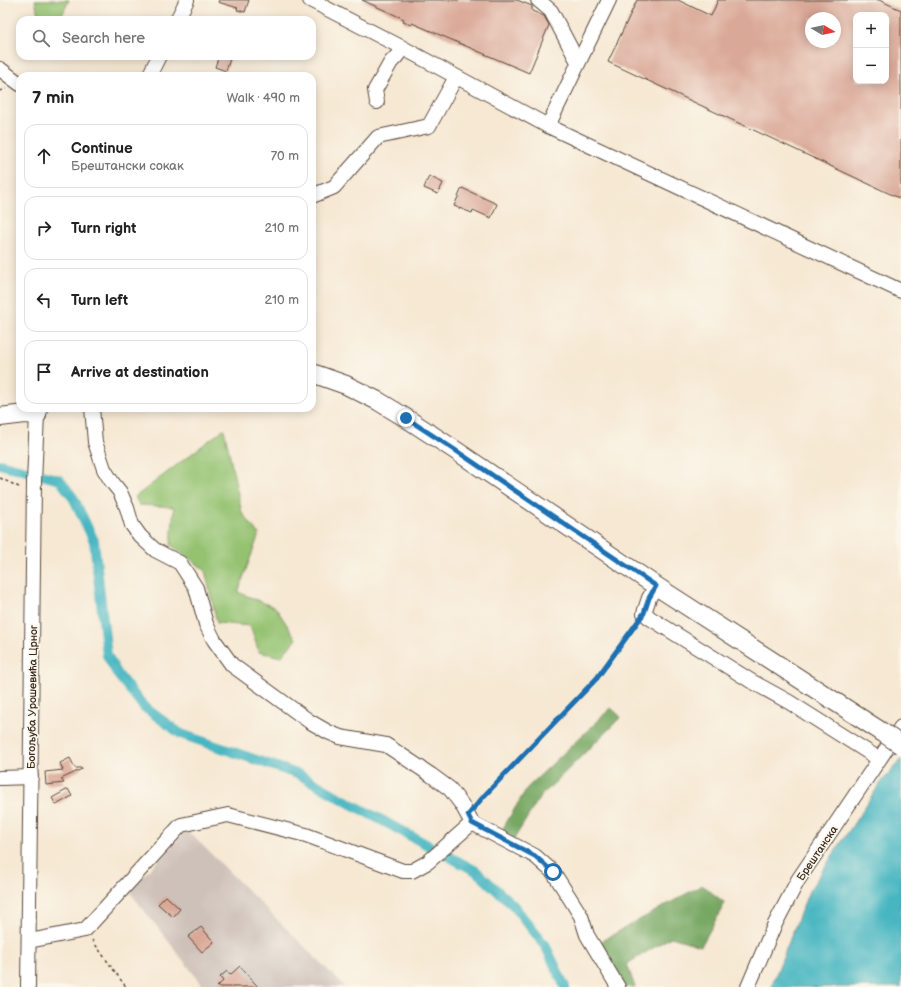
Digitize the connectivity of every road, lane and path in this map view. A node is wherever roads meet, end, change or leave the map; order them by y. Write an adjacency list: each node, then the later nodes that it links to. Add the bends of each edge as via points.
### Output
1 (187, 0): 5 (street)
2 (310, 0): 6 (street)
3 (538, 0): 8 (street, via 551,11)
4 (609, 0): 8 (street)
5 (179, 16)
6 (403, 48): 11 (street); 13 (street, via 391,62 375,90)
7 (157, 60): 10 (street)
8 (578, 62): 14 (street)
9 (0, 69): 12 (street)
10 (151, 72)
11 (456, 77): 14 (street); 15 (street, via 429,126 378,136 334,187)
12 (16, 81)
13 (377, 102)
14 (548, 126): 16 (street)
15 (316, 194)
16 (901, 291)
17 (316, 374): 23 (main road, via 378,400)
18 (37, 412): 20 (main road); 22 (street, Богољуба Урошевића Црног)
19 (92, 412): 30 (street, via 95,442 104,469 120,492 132,525 155,550 180,563 196,588 206,624 214,640 232,665 328,732 340,737 386,745 450,789)
20 (0, 417)
21 (0, 478): 22 (path, via 14,485)
22 (34, 488): 28 (street, Богољуба Урошевића Црног)
23 (656, 586): 24 (street); 26 (main road, bridge)
24 (644, 613): 27 (street); 30 (path, via 597,678 484,796)
25 (901, 727): 27 (street, Брештанска)
26 (901, 745)
27 (879, 759): 36 (street, Брештанска, via 798,880 774,926)
28 (31, 777): 29 (street); 32 (street, Богољуба Урошевића Црног)
29 (0, 778)
30 (470, 819): 31 (street, via 428,862 412,871 403,871 306,835 228,815 181,825); 35 (street, via 535,856 553,872 581,916 587,935)
31 (85, 930): 32 (street); 34 (path)
32 (29, 941): 33 (street, Богољуба Урошевића Црног)
33 (28, 987)
34 (126, 987)
35 (618, 987)
36 (748, 987)

